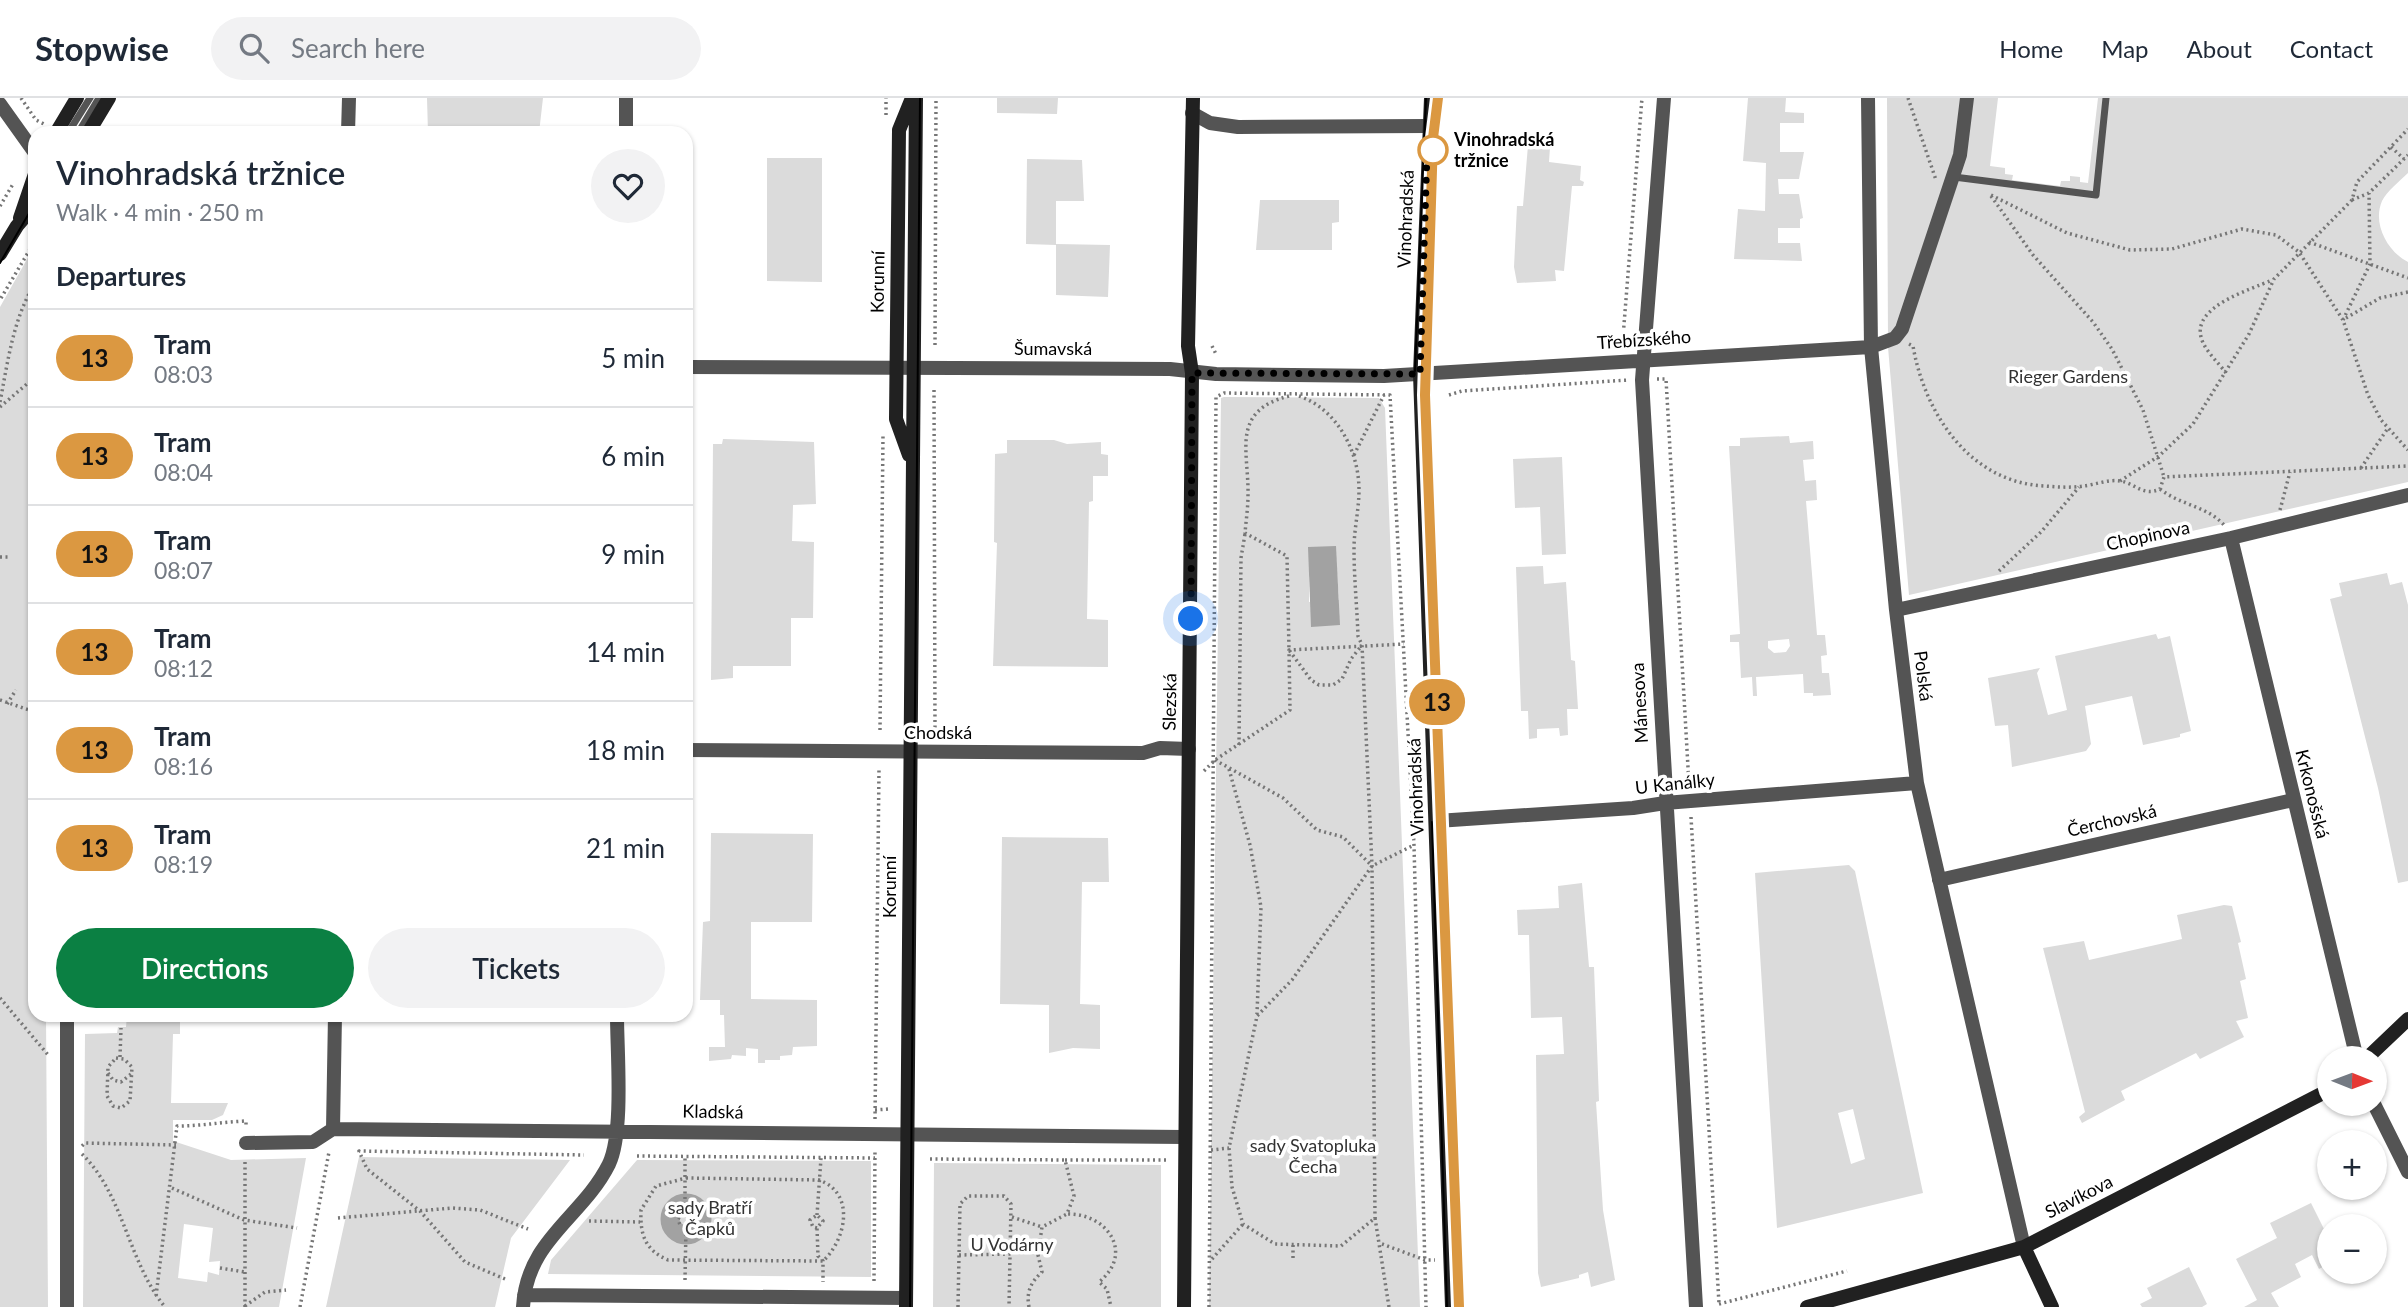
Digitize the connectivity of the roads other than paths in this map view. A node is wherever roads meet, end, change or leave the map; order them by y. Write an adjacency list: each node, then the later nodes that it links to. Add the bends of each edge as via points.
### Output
1 (77, 98): 16 (street)
2 (90, 98): 17 (lane)
3 (99, 98): 18 (lane)
4 (109, 98): 19 (street)
5 (349, 98): 20 (street)
6 (626, 98): 21 (street)
7 (914, 98): 34 (street, Korunní, via 899,130); 35 (street, Korunní)
8 (1193, 98): 15 (street, Slezská)
9 (1431, 98): 22 (street, Vinohradská)
10 (1664, 98): 32 (street, Mánesova)
11 (1868, 98): 31 (street, Polská)
12 (1967, 98): 24 (street)
13 (2106, 98): 24 (lane, via 2096,195)
14 (0, 104): 23 (street)
15 (1192, 113): 22 (street, via 1210,123 1238,127); 36 (street, Slezská, via 1188,346)
16 (60, 126)
17 (72, 126)
18 (82, 126)
19 (92, 126)
20 (348, 126)
21 (626, 126)
22 (1428, 126): 37 (street, Vinohradská)
23 (28, 143)
24 (1954, 177): 31 (street, Třebízského, via 1902,329 1895,338)
25 (28, 194): 29 (street)
26 (28, 205): 29 (lane)
27 (28, 210): 29 (lane)
28 (28, 213): 29 (street)
29 (17, 226): 30 (street)
30 (0, 254)
31 (1871, 346): 32 (street, Třebízského); 41 (street, Polská)
32 (1643, 359): 37 (street, Třebízského); 47 (street, Mánesova)
33 (693, 367): 34 (street, Šumavská)
34 (897, 368): 35 (street, Šumavská); 38 (street, Korunní, via 895,419)
35 (914, 368): 36 (street, Šumavská, via 1170,369); 38 (street, Korunní)
36 (1192, 373): 37 (street, Šumavská); 42 (street, Slezská)
37 (1420, 374): 48 (street, Vinohradská)
38 (913, 466): 44 (street, Korunní)
39 (2408, 495): 40 (street, Chopinova)
40 (2231, 538): 41 (street, Chopinova); 46 (street, Krkonošská)
41 (1896, 610): 45 (street, Polská)
42 (1189, 749): 44 (street, Chodská, via 1160,748 1143,753); 61 (street, Slezská)
43 (693, 750): 44 (street, Chodská)
44 (910, 752): 60 (street, Korunní)
45 (1917, 783): 47 (street, U Kanálky); 49 (street, Polská)
46 (2293, 800): 49 (street, Čerchovská); 54 (street, Krkonošská)
47 (1665, 803): 48 (street, U Kanálky); 71 (street, Mánesova)
48 (1437, 821): 70 (street, Vinohradská)
49 (1939, 880): 64 (street, Polská)
50 (2408, 1019): 55 (street)
51 (67, 1022): 68 (street)
52 (335, 1022): 58 (street)
53 (617, 1022): 59 (street)
54 (2354, 1046)
55 (2380, 1046)
56 (2317, 1096): 64 (street, Slavíkova)
57 (2380, 1116): 63 (street)
58 (333, 1129): 59 (street, Kladská); 62 (street, Kladská, via 313,1142)
59 (616, 1130): 60 (street, Kladská); 65 (street, via 608,1166 537,1256 527,1278)
60 (907, 1134): 61 (street, Kladská); 66 (street, Korunní)
61 (1184, 1137): 69 (street, Slezská)
62 (246, 1143)
63 (2408, 1172)
64 (2024, 1247): 67 (street, Slavíkova); 73 (street)
65 (524, 1301): 66 (street, via 784,1297)
66 (906, 1302)
67 (1833, 1304): 72 (street, Slavíkova)
68 (67, 1307)
69 (1184, 1307)
70 (1452, 1307)
71 (1696, 1307)
72 (1807, 1307)
73 (2052, 1307)

